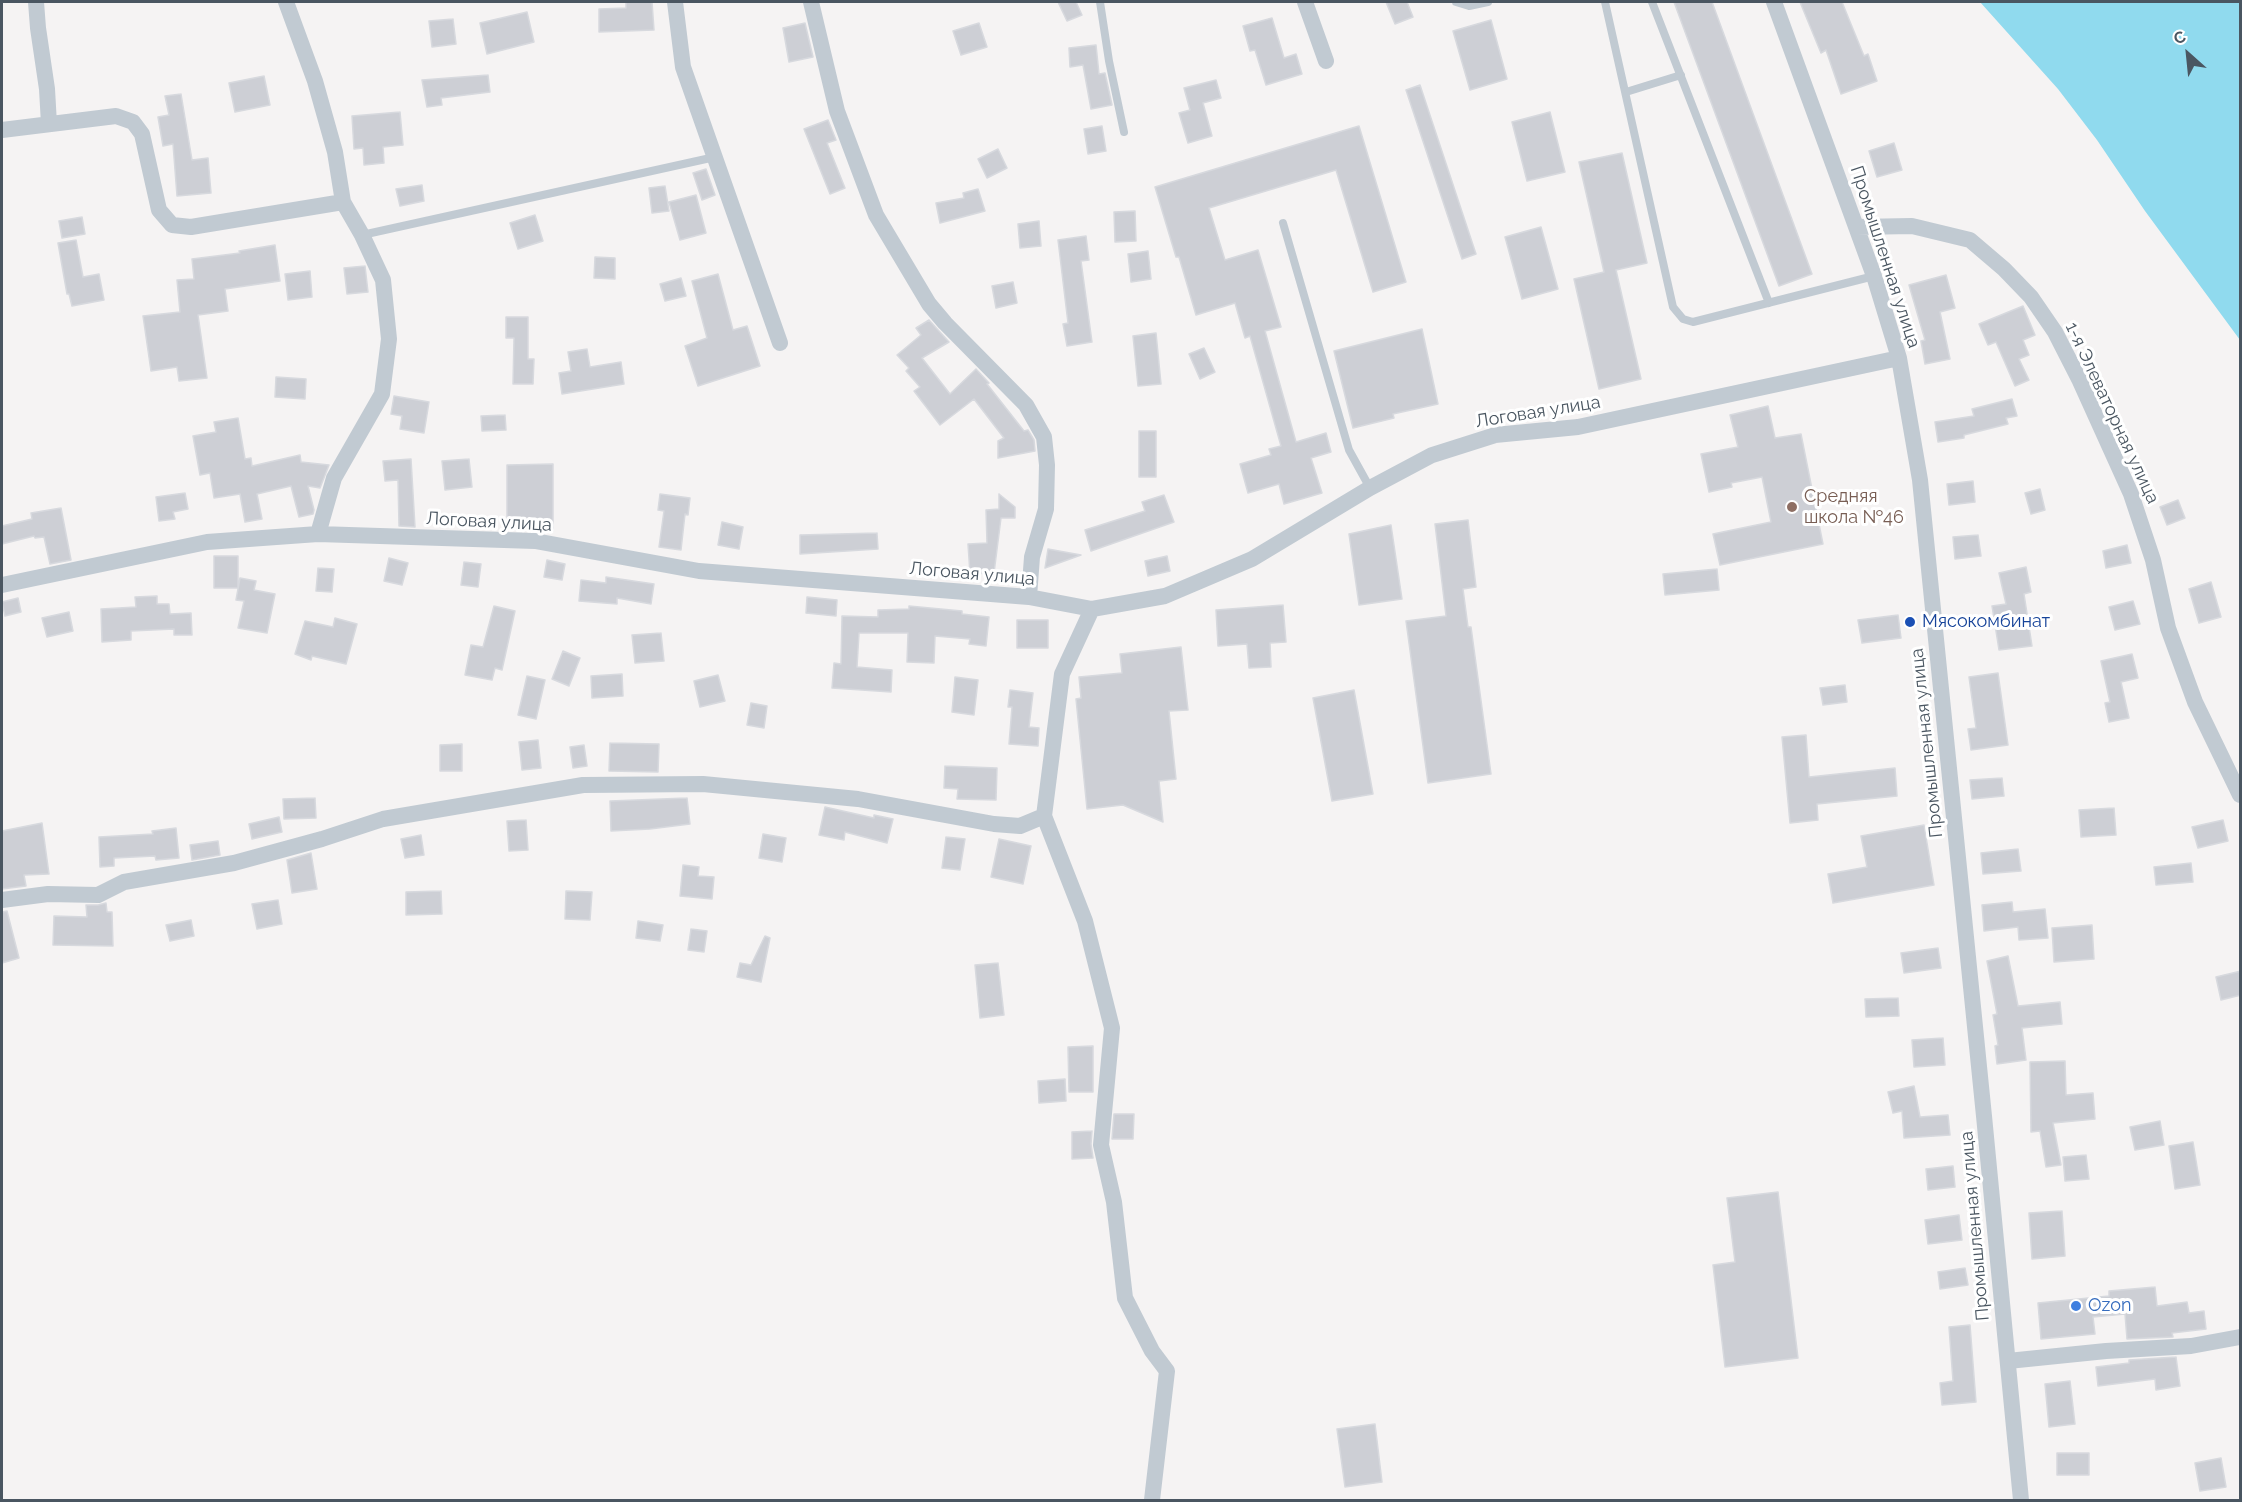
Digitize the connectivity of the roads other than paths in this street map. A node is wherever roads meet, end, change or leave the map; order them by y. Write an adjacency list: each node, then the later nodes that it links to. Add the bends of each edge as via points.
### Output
1 (36, 2): 15 (street)
2 (286, 2): 19 (street, via 315,81 335,152)
3 (675, 2): 18 (street, via 683,67)
4 (811, 2): 30 (street, via 837,111 876,215 929,304 1026,405 1044,437 1046,509 1032,557)
5 (1100, 2): 17 (lane)
6 (1305, 2): 12 (street)
7 (1456, 2): 8 (lane, via 1469,6)
8 (1488, 2)
9 (1605, 2): 14 (lane)
10 (1652, 2): 13 (lane)
11 (1774, 2): 21 (street, Промышленная улица)
12 (1326, 61)
13 (1681, 75): 14 (lane); 24 (lane)
14 (1626, 92): 24 (lane, via 1673,307 1683,319 1694,322)
15 (49, 124): 16 (street); 19 (street, via 116,116 133,122 142,134 159,210 172,225 191,227)
16 (2, 130)
17 (1124, 132)
18 (715, 157): 22 (lane); 25 (street)
19 (343, 202): 22 (street)
20 (1283, 223): 27 (lane, via 1349,450)
21 (1857, 227): 23 (street, Промышленная улица); 32 (street, 1-я Элеваторная улица, via 1912,226 1970,240 2031,297 2079,379 2131,494 2153,560 2168,628 2195,702)
22 (362, 235): 28 (street, via 383,280 389,339 382,394 334,478)
23 (1874, 276): 24 (lane); 26 (street, Промышленная улица)
24 (1769, 303)
25 (780, 343)
26 (1899, 358): 27 (street, Логовая улица, via 1578,427 1495,435 1432,455); 36 (street, Промышленная улица, via 1920,480 1932,588)
27 (1370, 488): 31 (street, Логовая улица, via 1252,559 1165,596)
28 (318, 534): 29 (street, Логовая улица, via 207,542); 30 (street, Логовая улица, via 535,541 699,571)
29 (2, 585)
30 (1029, 597): 31 (street, Логовая улица)
31 (1092, 609): 33 (street, via 1062,674)
32 (2241, 795)
33 (1044, 816): 34 (street, via 1020,826 858,799 703,784 583,785 383,819 234,863 123,882 98,895 48,894); 37 (street, via 1085,921 1112,1028 1101,1145 1114,1202 1125,1299 1167,1371)
34 (2, 900)
35 (2241, 1337): 36 (street, via 2190,1346)
36 (2007, 1361): 38 (street, Промышленная улица)
37 (1152, 1500)
38 (2021, 1500)

